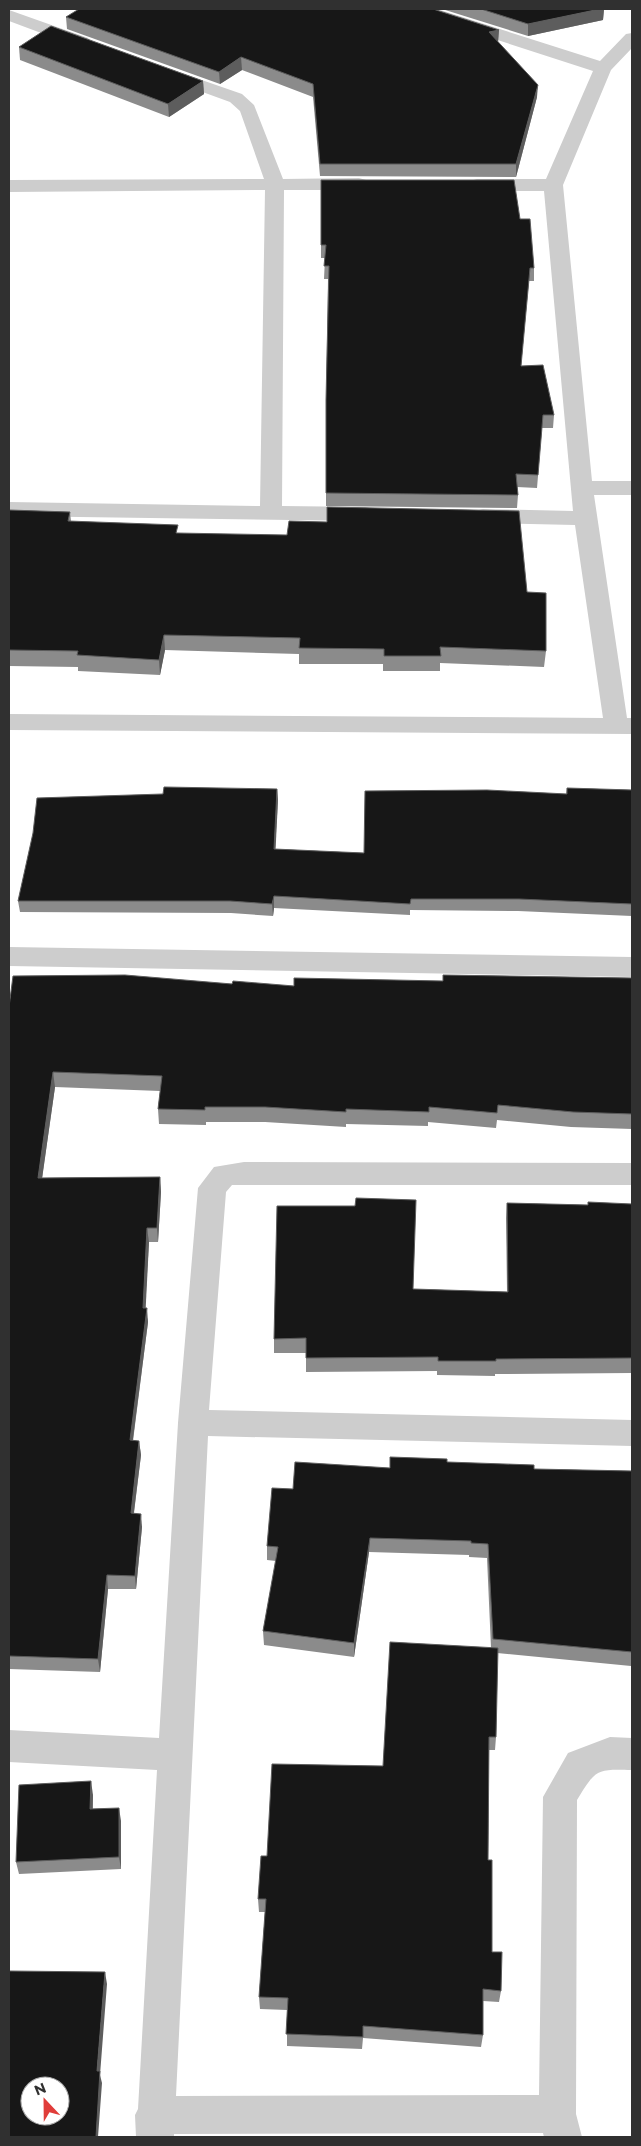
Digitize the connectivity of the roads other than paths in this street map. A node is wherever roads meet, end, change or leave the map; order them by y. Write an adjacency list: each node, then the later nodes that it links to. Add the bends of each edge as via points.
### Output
1 (420, 9): 6 (street)
2 (9, 15): 4 (street)
3 (632, 38): 6 (street)
4 (100, 48)
5 (154, 68): 7 (street, via 243,103)
6 (603, 68): 10 (street)
7 (275, 184): 8 (street); 11 (street); 15 (street)
8 (374, 184)
9 (464, 185): 10 (street)
10 (553, 185): 12 (street)
11 (9, 186)
12 (583, 488): 13 (street); 18 (street)
13 (632, 488)
14 (9, 508): 15 (street)
15 (271, 513): 16 (street)
16 (388, 515)
17 (467, 516): 18 (street)
18 (584, 518): 20 (street)
19 (9, 722): 20 (street)
20 (624, 726)
21 (9, 956): 22 (street)
22 (632, 967)
23 (632, 1174): 24 (street, via 224,1175 212,1188)
24 (192, 1423): 25 (street); 28 (street)
25 (632, 1433)
26 (9, 1746): 28 (street)
27 (632, 1754): 30 (street, via 610,1753 580,1764 560,1797)
28 (175, 1755): 29 (street)
29 (154, 2126): 30 (street)
30 (560, 2126)

